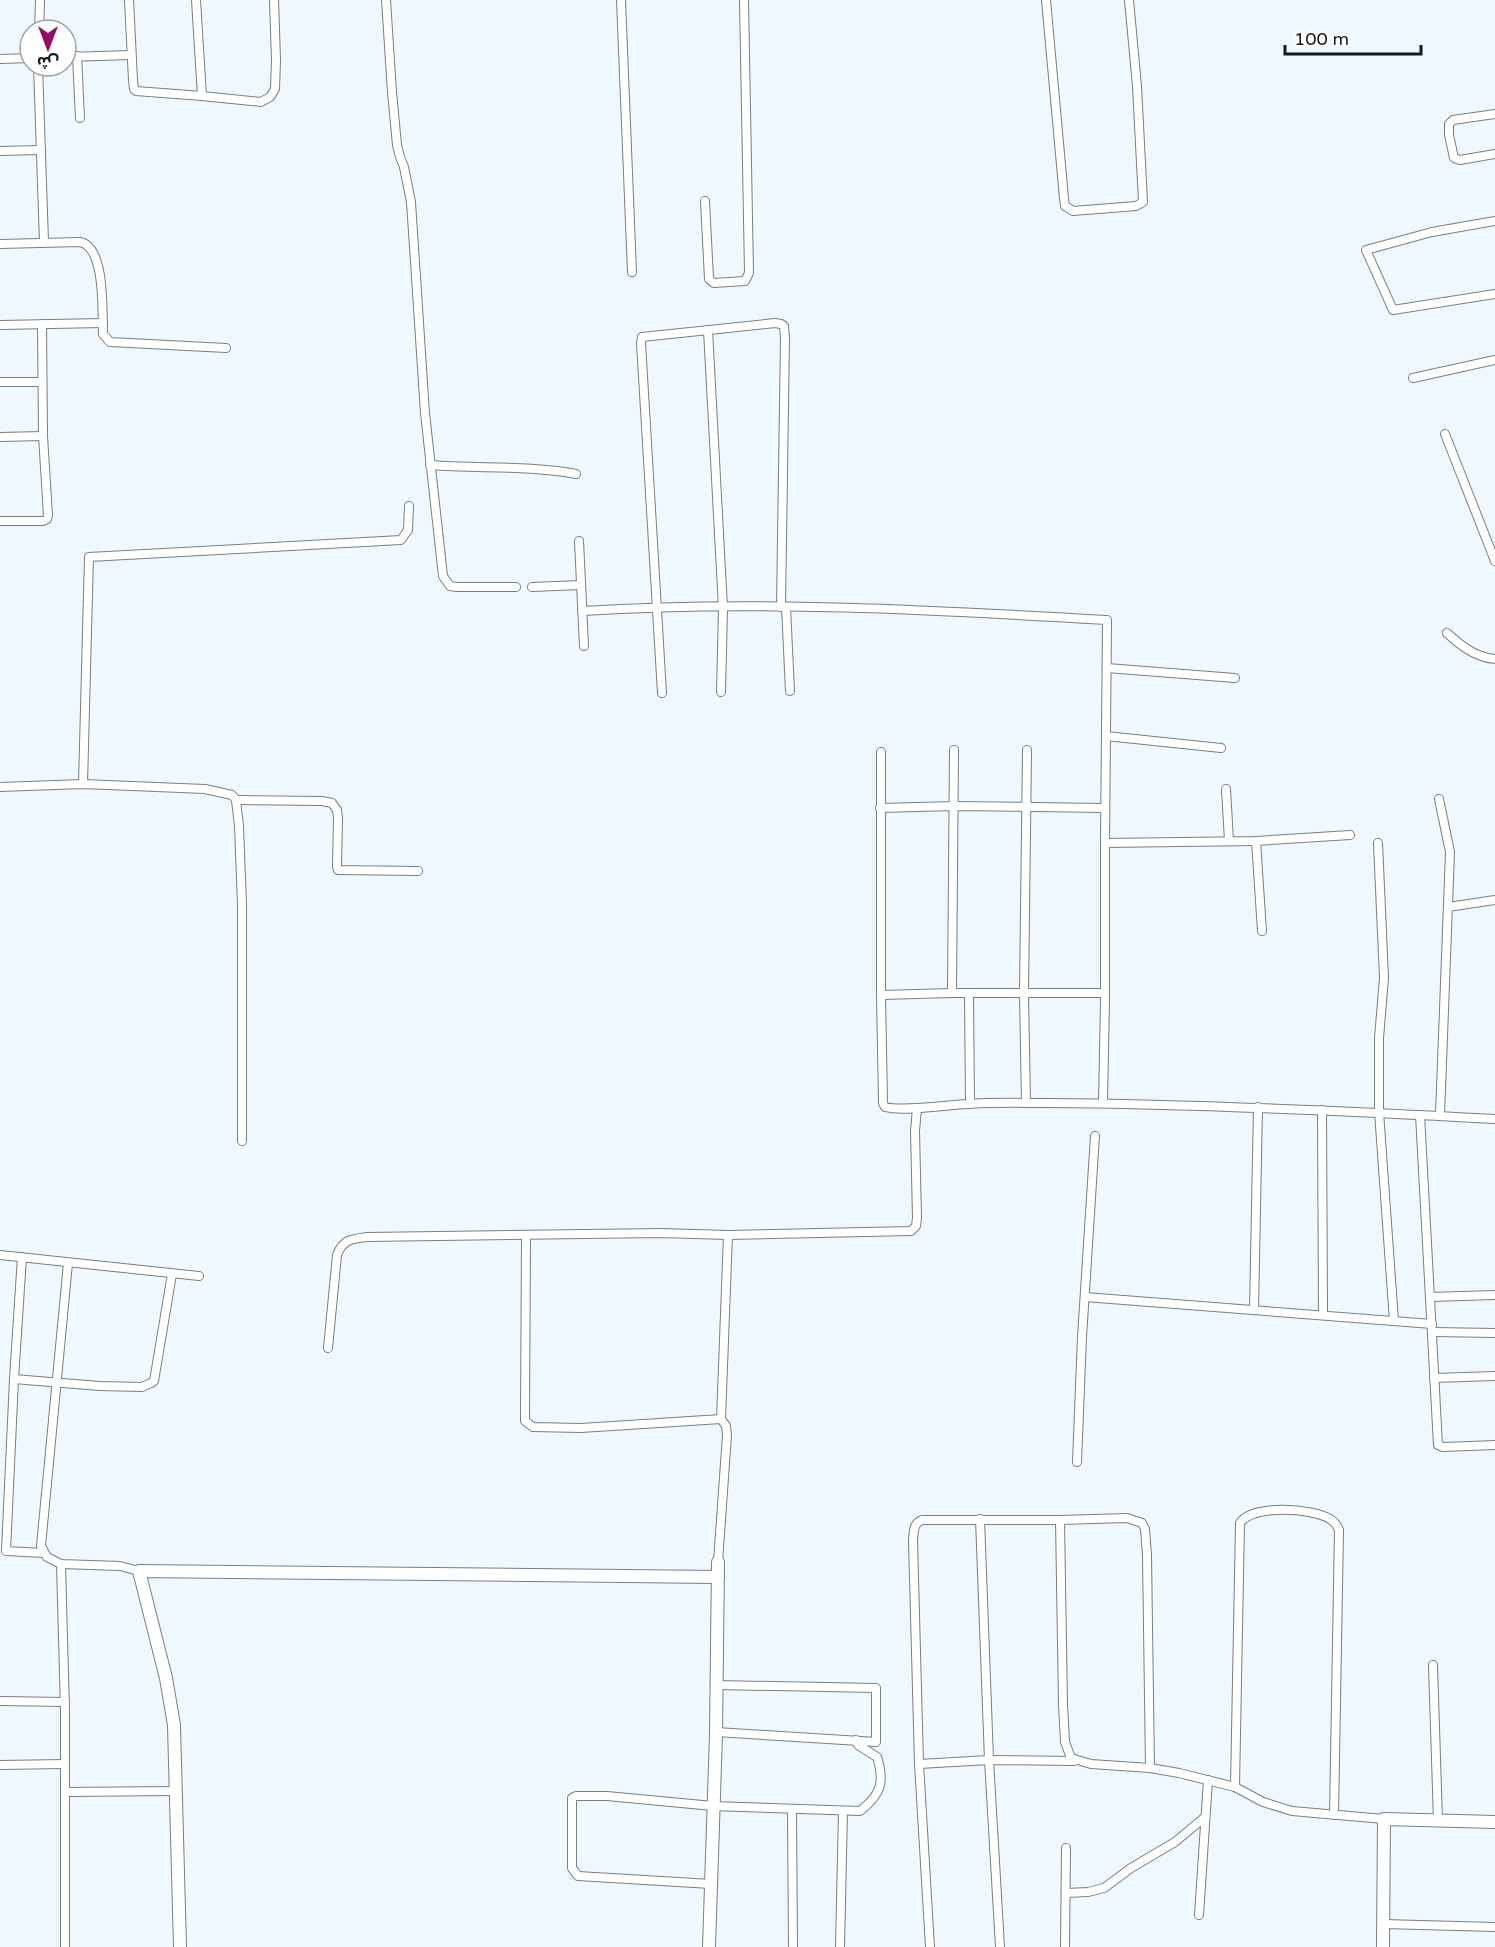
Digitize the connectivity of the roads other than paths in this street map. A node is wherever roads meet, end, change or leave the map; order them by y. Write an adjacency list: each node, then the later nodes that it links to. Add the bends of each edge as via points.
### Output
1 (40, 0): 10 (street)
2 (129, 0): 11 (street)
3 (196, 0): 17 (street)
4 (273, 0): 17 (street, via 276,60 275,88 270,97 261,102)
5 (387, 0): 41 (street, via 397,145 411,202)
6 (621, 0): 27 (street)
7 (744, 0): 23 (street, via 749,273 745,281 714,284 709,279)
8 (1046, 0): 9 (street, via 1061,175 1065,206 1073,210 1136,206 1143,202)
9 (1129, 0)
10 (39, 18)
11 (131, 55): 12 (street); 17 (street, via 136,91)
12 (78, 56)
13 (18, 58): 14 (street)
14 (0, 59)
15 (78, 77): 19 (street)
16 (38, 78): 20 (street)
17 (202, 96)
18 (1495, 114): 22 (street, via 1453,120 1449,124 1456,159)
19 (80, 118)
20 (41, 150): 21 (street); 25 (street)
21 (0, 151)
22 (1495, 154)
23 (705, 201)
24 (1495, 221): 28 (street, via 1432,232 1366,250 1393,310)
25 (44, 242): 26 (street); 29 (street, via 81,242 90,246 99,269)
26 (0, 244)
27 (632, 272)
28 (1495, 294)
29 (103, 323): 30 (street); 33 (street, via 103,334 110,342)
30 (42, 324): 31 (street); 37 (street)
31 (0, 325)
32 (708, 330): 50 (street, via 646,336 641,340); 51 (street, via 775,323 784,326); 52 (street)
33 (226, 348)
34 (1495, 360): 35 (street)
35 (1413, 378)
36 (0, 382): 37 (street)
37 (41, 382): 39 (street)
38 (1445, 434): 46 (street)
39 (43, 436): 40 (street); 44 (street, via 47,519)
40 (0, 437)
41 (430, 465): 42 (street); 48 (street, via 446,582 457,587)
42 (576, 474)
43 (409, 506): 67 (street, via 408,530 401,540 89,557)
44 (0, 521)
45 (579, 541): 47 (street)
46 (1495, 561)
47 (581, 585): 49 (street); 53 (street)
48 (516, 587)
49 (532, 587)
50 (656, 607): 52 (street); 53 (street); 61 (street)
51 (784, 607): 52 (street); 57 (street, via 1107,620); 59 (street)
52 (723, 608): 60 (street)
53 (582, 611): 55 (street)
54 (1447, 633): 56 (street, via 1470,651)
55 (584, 646)
56 (1495, 658)
57 (1107, 668): 58 (street); 62 (street)
58 (1235, 678)
59 (790, 691)
60 (721, 692)
61 (662, 693)
62 (1106, 736): 63 (street); 75 (street)
63 (1221, 748)
64 (954, 750): 72 (street)
65 (1027, 750): 73 (street)
66 (881, 752): 74 (street)
67 (83, 784): 68 (street); 71 (street, via 211,790 232,795)
68 (0, 787)
69 (1226, 789): 78 (street)
70 (1439, 799): 83 (street, via 1450,852)
71 (236, 800): 81 (street, via 332,803 338,818 338,870); 101 (street, via 242,905)
72 (954, 806): 73 (street); 74 (street); 85 (street)
73 (1028, 807): 75 (street); 87 (street)
74 (880, 808): 89 (street)
75 (1105, 808): 79 (street)
76 (1350, 835): 77 (street)
77 (1256, 841): 78 (street); 84 (street)
78 (1228, 842): 79 (street)
79 (1105, 843): 88 (street)
80 (1378, 843): 96 (street, via 1384,978 1379,1030)
81 (418, 871)
82 (1495, 900): 83 (street)
83 (1448, 907): 98 (street)
84 (1262, 931)
85 (952, 993): 86 (street); 89 (street)
86 (969, 993): 87 (street); 92 (street)
87 (1024, 993): 88 (street); 90 (street)
88 (1105, 993): 91 (street)
89 (881, 995): 94 (street, via 885,1107)
90 (1026, 1103): 91 (street); 92 (street)
91 (1103, 1103): 93 (street)
92 (970, 1104): 94 (street)
93 (1258, 1107): 95 (street); 112 (street)
94 (917, 1108): 103 (street, via 917,1218 912,1231)
95 (1322, 1110): 96 (street); 113 (street)
96 (1379, 1112): 97 (street); 114 (street)
97 (1420, 1114): 98 (street); 111 (street)
98 (1440, 1115): 99 (street)
99 (1495, 1119)
100 (1095, 1136): 110 (street)
101 (242, 1141)
102 (526, 1235): 103 (street); 117 (street, via 348,1239 337,1255); 122 (street, via 526,1423 533,1427 581,1428)
103 (728, 1235): 122 (street)
104 (0, 1255): 105 (street)
105 (22, 1257): 106 (street); 119 (street)
106 (68, 1263): 107 (street); 121 (street)
107 (172, 1274): 108 (street); 121 (street, via 151,1383 142,1387)
108 (199, 1276)
109 (1495, 1295): 111 (street)
110 (1084, 1297): 112 (street); 124 (street)
111 (1430, 1297): 115 (street)
112 (1254, 1310): 113 (street)
113 (1323, 1315): 114 (street)
114 (1394, 1321): 115 (street)
115 (1432, 1328): 116 (street); 120 (street)
116 (1495, 1333)
117 (328, 1348)
118 (1495, 1376): 120 (street)
119 (14, 1378): 121 (street); 127 (street, via 6,1551)
120 (1434, 1378): 123 (street, via 1439,1446)
121 (57, 1381): 127 (street, via 41,1546)
122 (721, 1419): 128 (street, via 727,1436)
123 (1495, 1445)
124 (1077, 1462)
125 (980, 1519): 126 (street); 138 (street); 141 (street, via 922,1520 915,1524)
126 (1060, 1520): 139 (street, via 1064,1714 1067,1749); 143 (street, via 1127,1518 1144,1526)
127 (44, 1553): 129 (street)
128 (718, 1562): 131 (street)
129 (61, 1564): 130 (street, via 120,1566); 135 (street)
130 (139, 1571): 131 (street); 146 (street, via 174,1725)
131 (718, 1576): 133 (street)
132 (1433, 1665): 154 (street)
133 (716, 1685): 136 (street); 137 (street, via 876,1688 876,1742)
134 (0, 1701): 135 (street)
135 (65, 1702): 140 (street)
136 (716, 1732): 137 (street); 148 (street)
137 (856, 1740): 150 (street, via 877,1757 882,1778 876,1797 868,1805 860,1811)
138 (989, 1760): 139 (street); 141 (street); 168 (street)
139 (1075, 1761): 143 (street)
140 (65, 1764): 142 (street); 147 (street)
141 (920, 1764): 167 (street)
142 (0, 1765)
143 (1150, 1768): 144 (street)
144 (1208, 1780): 145 (street); 152 (street)
145 (1235, 1787): 151 (street, via 1283,1809); 151 (street, via 1240,1523 1258,1511 1322,1515 1339,1530)
146 (175, 1791): 147 (street); 163 (street)
147 (65, 1792): 162 (street)
148 (714, 1806): 149 (street); 157 (street); 157 (street, via 607,1796 572,1798 572,1868 578,1876)
149 (792, 1809): 150 (street); 165 (street)
150 (843, 1811): 166 (street)
151 (1334, 1815): 153 (street)
152 (1206, 1817): 158 (street, via 1104,1888); 159 (street)
153 (1384, 1819): 154 (street); 160 (street)
154 (1438, 1821): 155 (street)
155 (1495, 1822)
156 (1066, 1848): 158 (street)
157 (711, 1884): 164 (street)
158 (1066, 1893): 169 (street)
159 (1199, 1915)
160 (1383, 1924): 161 (street); 170 (street)
161 (1495, 1927)
162 (65, 1947)
163 (180, 1947)
164 (709, 1947)
165 (793, 1947)
166 (840, 1947)
167 (930, 1947)
168 (1000, 1947)
169 (1065, 1947)
170 (1383, 1947)

